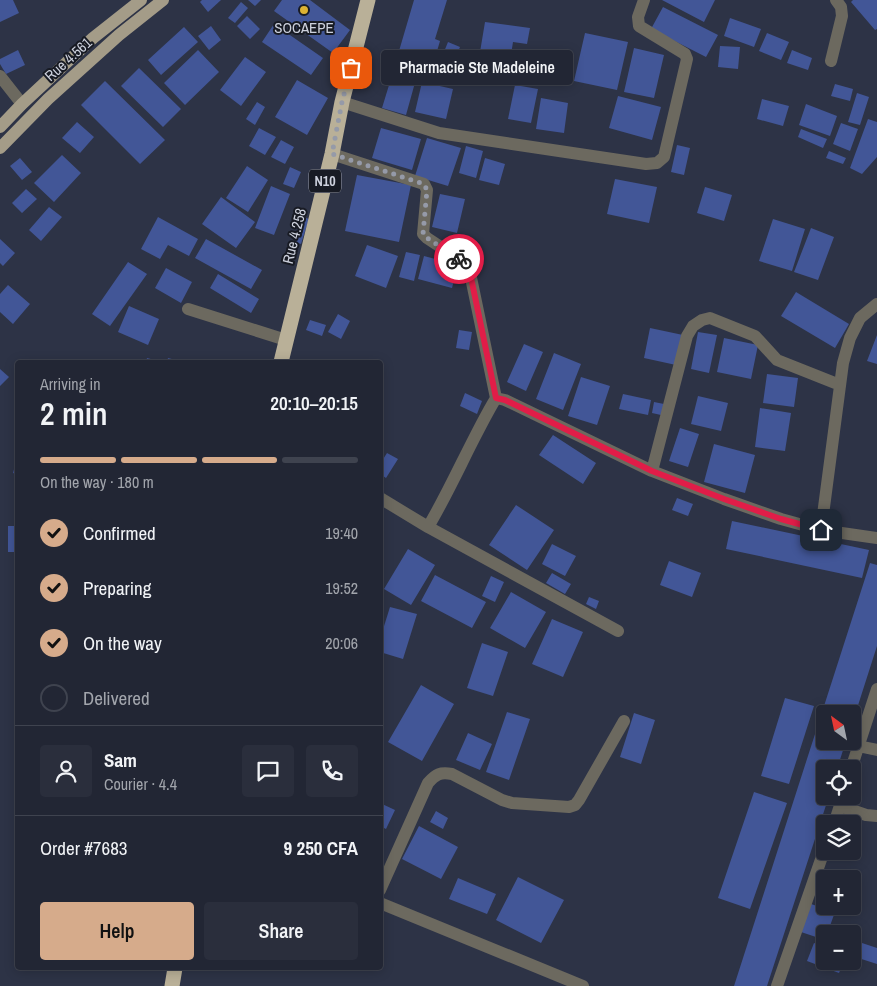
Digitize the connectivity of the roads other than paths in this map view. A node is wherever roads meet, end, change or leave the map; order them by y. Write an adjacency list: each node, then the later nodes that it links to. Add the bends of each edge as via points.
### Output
1 (141, 0): 9 (main road, via 93,38)
2 (163, 0): 11 (main road, Rue 4.561, via 62,86)
3 (368, 0): 8 (highway, Rue 4.258 / N10)
4 (644, 0): 8 (street, via 638,17 640,26 686,54 688,59 664,157 657,163 439,133)
5 (836, 0): 6 (street, via 842,16)
6 (831, 61)
7 (0, 76): 9 (street)
8 (342, 102): 12 (highway, Rue 4.258 / N10)
9 (22, 104): 10 (main road)
10 (0, 127)
11 (0, 148)
12 (332, 154): 15 (highway, Rue 4.258 / N10); 18 (street, via 424,184 427,190 423,234 469,268)
13 (877, 304): 17 (street, via 860,318 850,338)
14 (188, 309): 15 (street)
15 (286, 340): 16 (highway, Rue 4.258 / N10)
16 (281, 360)
17 (840, 385): 19 (street, via 777,360 755,336 710,318 702,320 687,336); 22 (street)
18 (496, 398): 19 (street); 21 (street)
19 (652, 471): 22 (street, via 781,519)
20 (383, 500): 21 (street)
21 (428, 527): 24 (street)
22 (821, 530): 23 (street)
23 (877, 538)
24 (618, 631)
25 (877, 689): 27 (street)
26 (624, 721): 33 (street, via 579,800 569,807 512,803 452,774 444,772 434,776)
27 (861, 737)
28 (861, 747): 29 (street)
29 (877, 750)
30 (848, 805): 31 (street, via 866,815)
31 (877, 816)
32 (821, 860): 38 (street)
33 (383, 883)
34 (383, 904): 37 (street)
35 (175, 970): 36 (highway)
36 (172, 986)
37 (583, 986)
38 (777, 986)

